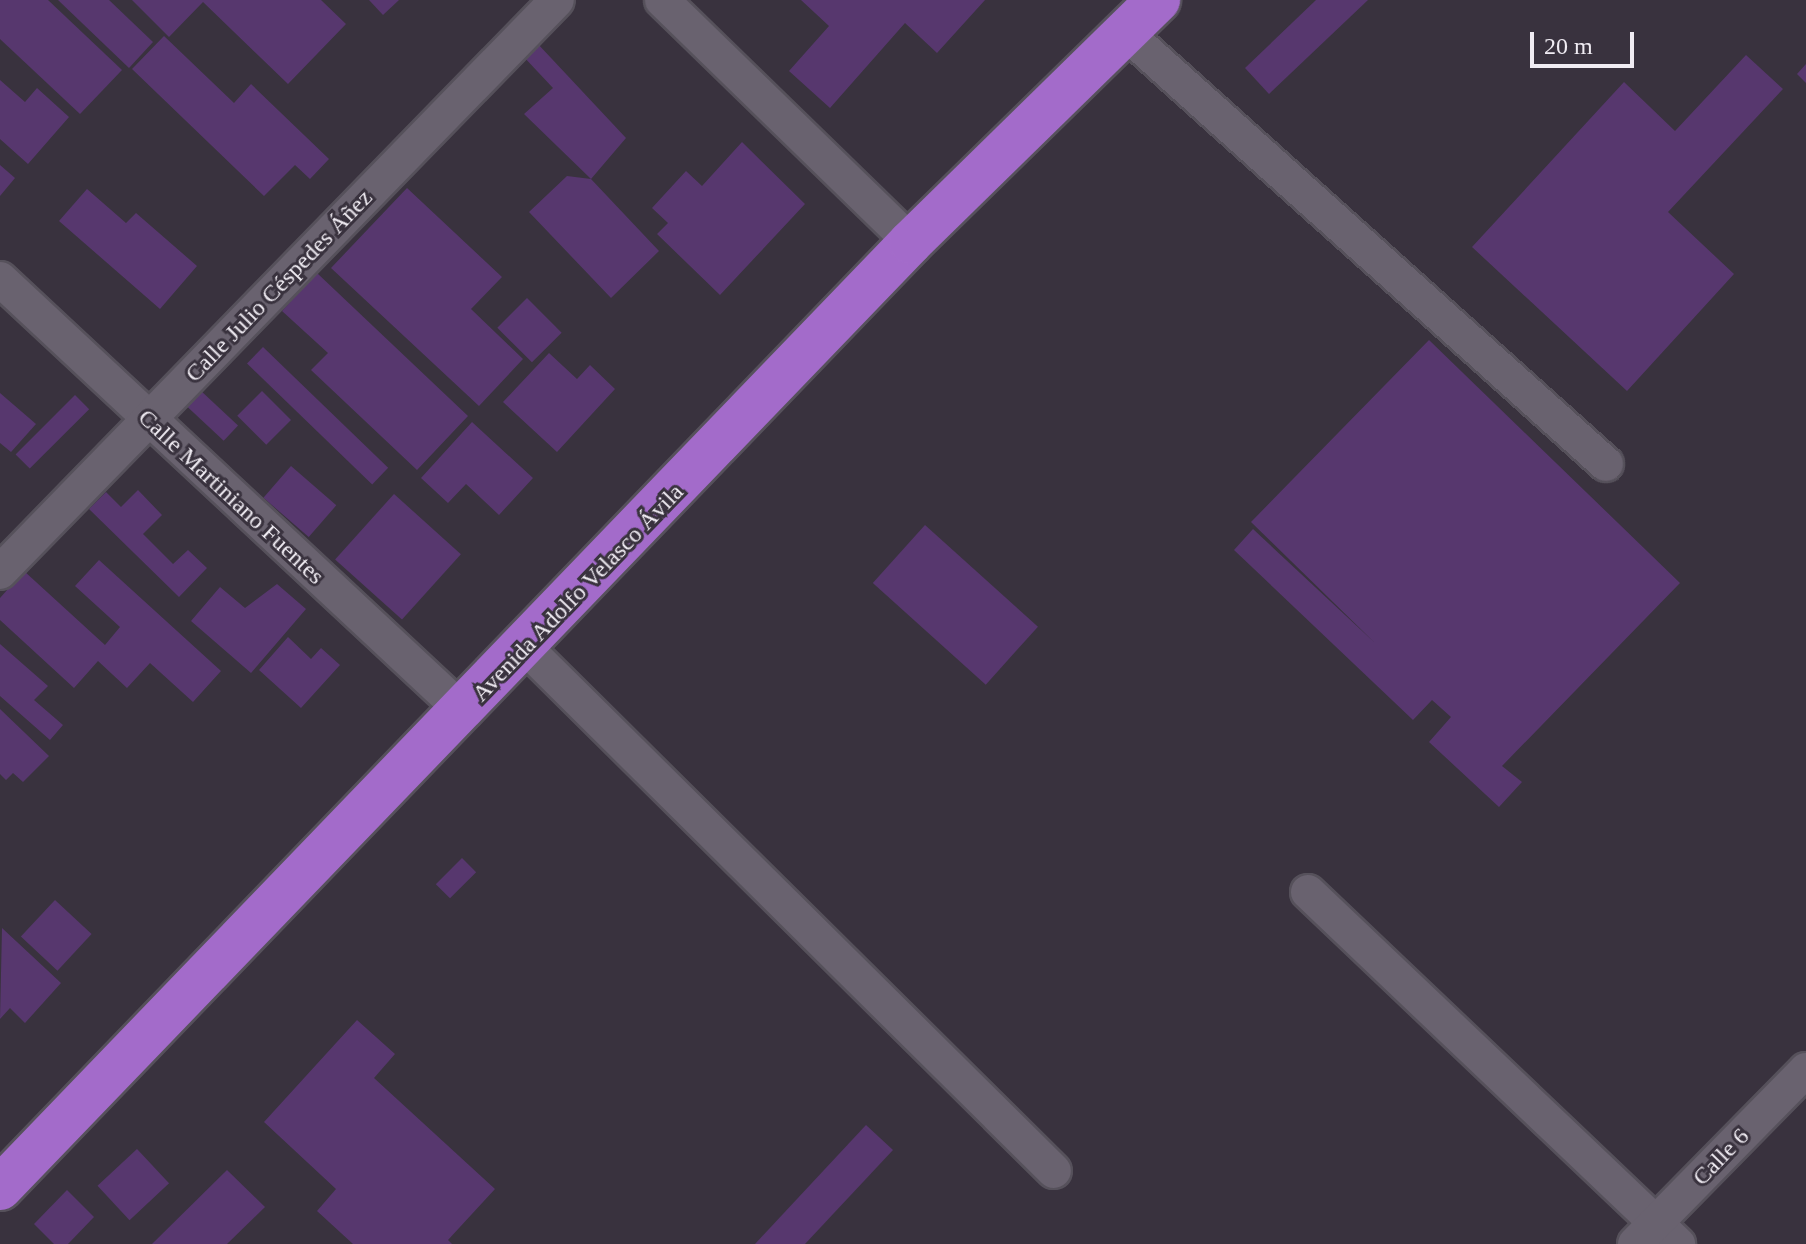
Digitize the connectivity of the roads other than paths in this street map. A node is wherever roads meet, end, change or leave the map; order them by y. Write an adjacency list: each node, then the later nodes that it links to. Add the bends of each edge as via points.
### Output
1 (557, 0): 7 (street, Calle Julio Céspedes Áñez)
2 (662, 0): 5 (street)
3 (1158, 0): 4 (highway, Avenida Adolfo Velasco Ávila)
4 (1126, 33): 5 (highway, Avenida Adolfo Velasco Ávila); 8 (street)
5 (911, 242): 10 (highway, Avenida Adolfo Velasco Ávila)
6 (0, 279): 7 (street, Calle Martiniano Fuentes)
7 (148, 421): 9 (street, Calle Julio Céspedes Áñez); 11 (street, Calle Martiniano Fuentes)
8 (1606, 464)
9 (0, 572)
10 (526, 648): 11 (highway, Avenida Adolfo Velasco Ávila); 14 (street)
11 (464, 712): 15 (highway, Avenida Adolfo Velasco Ávila)
12 (1308, 892): 16 (street)
13 (1806, 1070): 16 (street, Calle 6)
14 (1054, 1171)
15 (0, 1188)
16 (1656, 1237)

